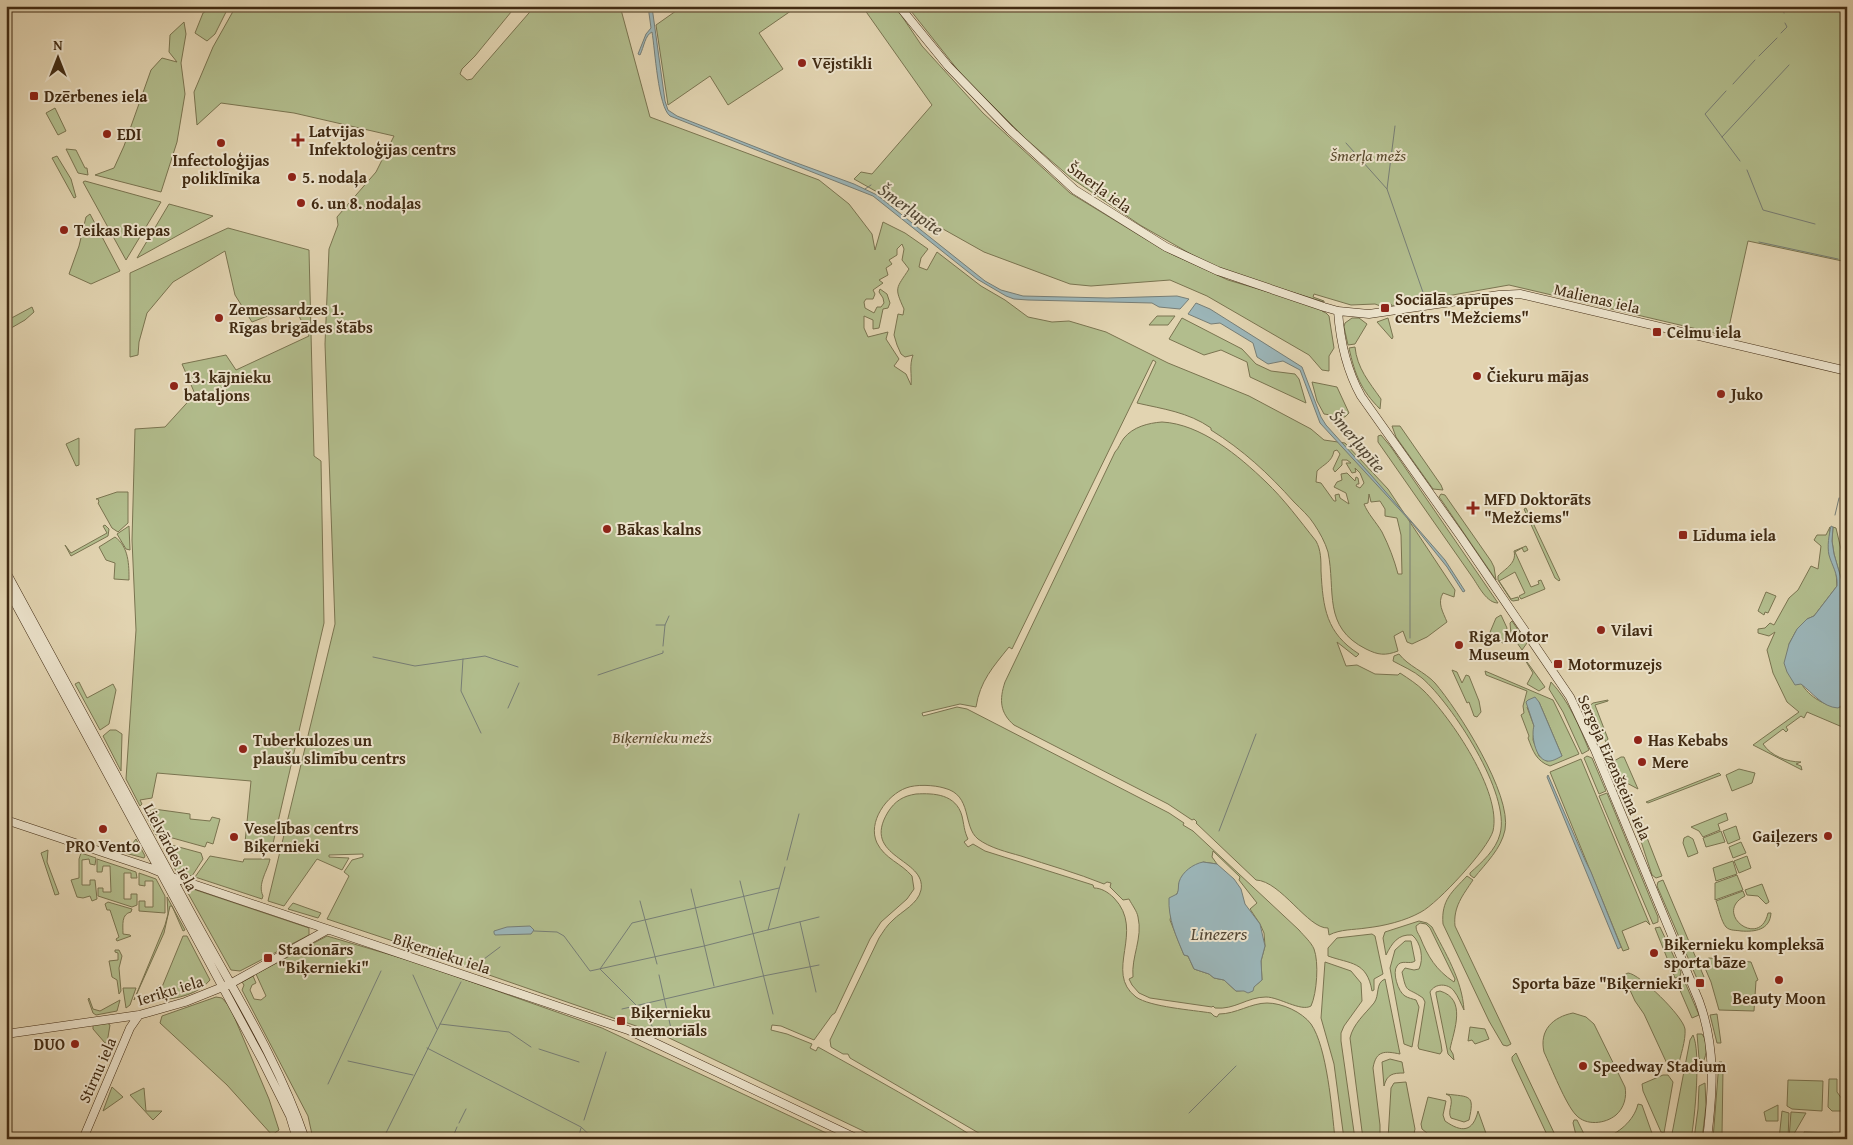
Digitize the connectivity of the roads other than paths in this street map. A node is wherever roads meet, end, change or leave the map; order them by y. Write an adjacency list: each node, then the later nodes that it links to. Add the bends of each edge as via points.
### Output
1 (899, 6): 2 (street, Šmerļa iela, via 955,73 1075,190 1143,233 1218,271)
2 (1338, 310): 3 (street, Malienas iela, via 1369,314 1520,294); 19 (street, Sergeja Eizenšteina iela, via 1350,376 1361,396 1570,697 1595,750 1706,1022 1712,1077)
3 (1847, 371)
4 (6, 572): 5 (street, Lielvārdes iela)
5 (10, 589): 6 (street, Lielvārdes iela)
6 (132, 811): 8 (street, Lielvārdes iela); 9 (street, Lielvārdes iela)
7 (6, 820): 8 (street, Biķernieku iela)
8 (161, 873): 9 (street, Biķernieku iela); 12 (street, Lielvārdes iela)
9 (172, 877): 10 (street, Biķernieku iela); 11 (street, Lielvārdes iela)
10 (327, 930): 11 (street, Ieriķu iela); 18 (street, Biķernieku iela, via 628,1030)
11 (230, 984): 12 (street, Ieriķu iela); 17 (street, Lielvārdes iela, via 294,1107)
12 (222, 988): 13 (street, Ieriķu iela); 16 (street, Lielvārdes iela, via 276,1085)
13 (139, 1015): 14 (street, Ieriķu iela); 15 (street, Stirnu iela, via 130,1028)
14 (6, 1034)
15 (83, 1139)
16 (298, 1139)
17 (305, 1139)
18 (858, 1139)
19 (1707, 1139)

